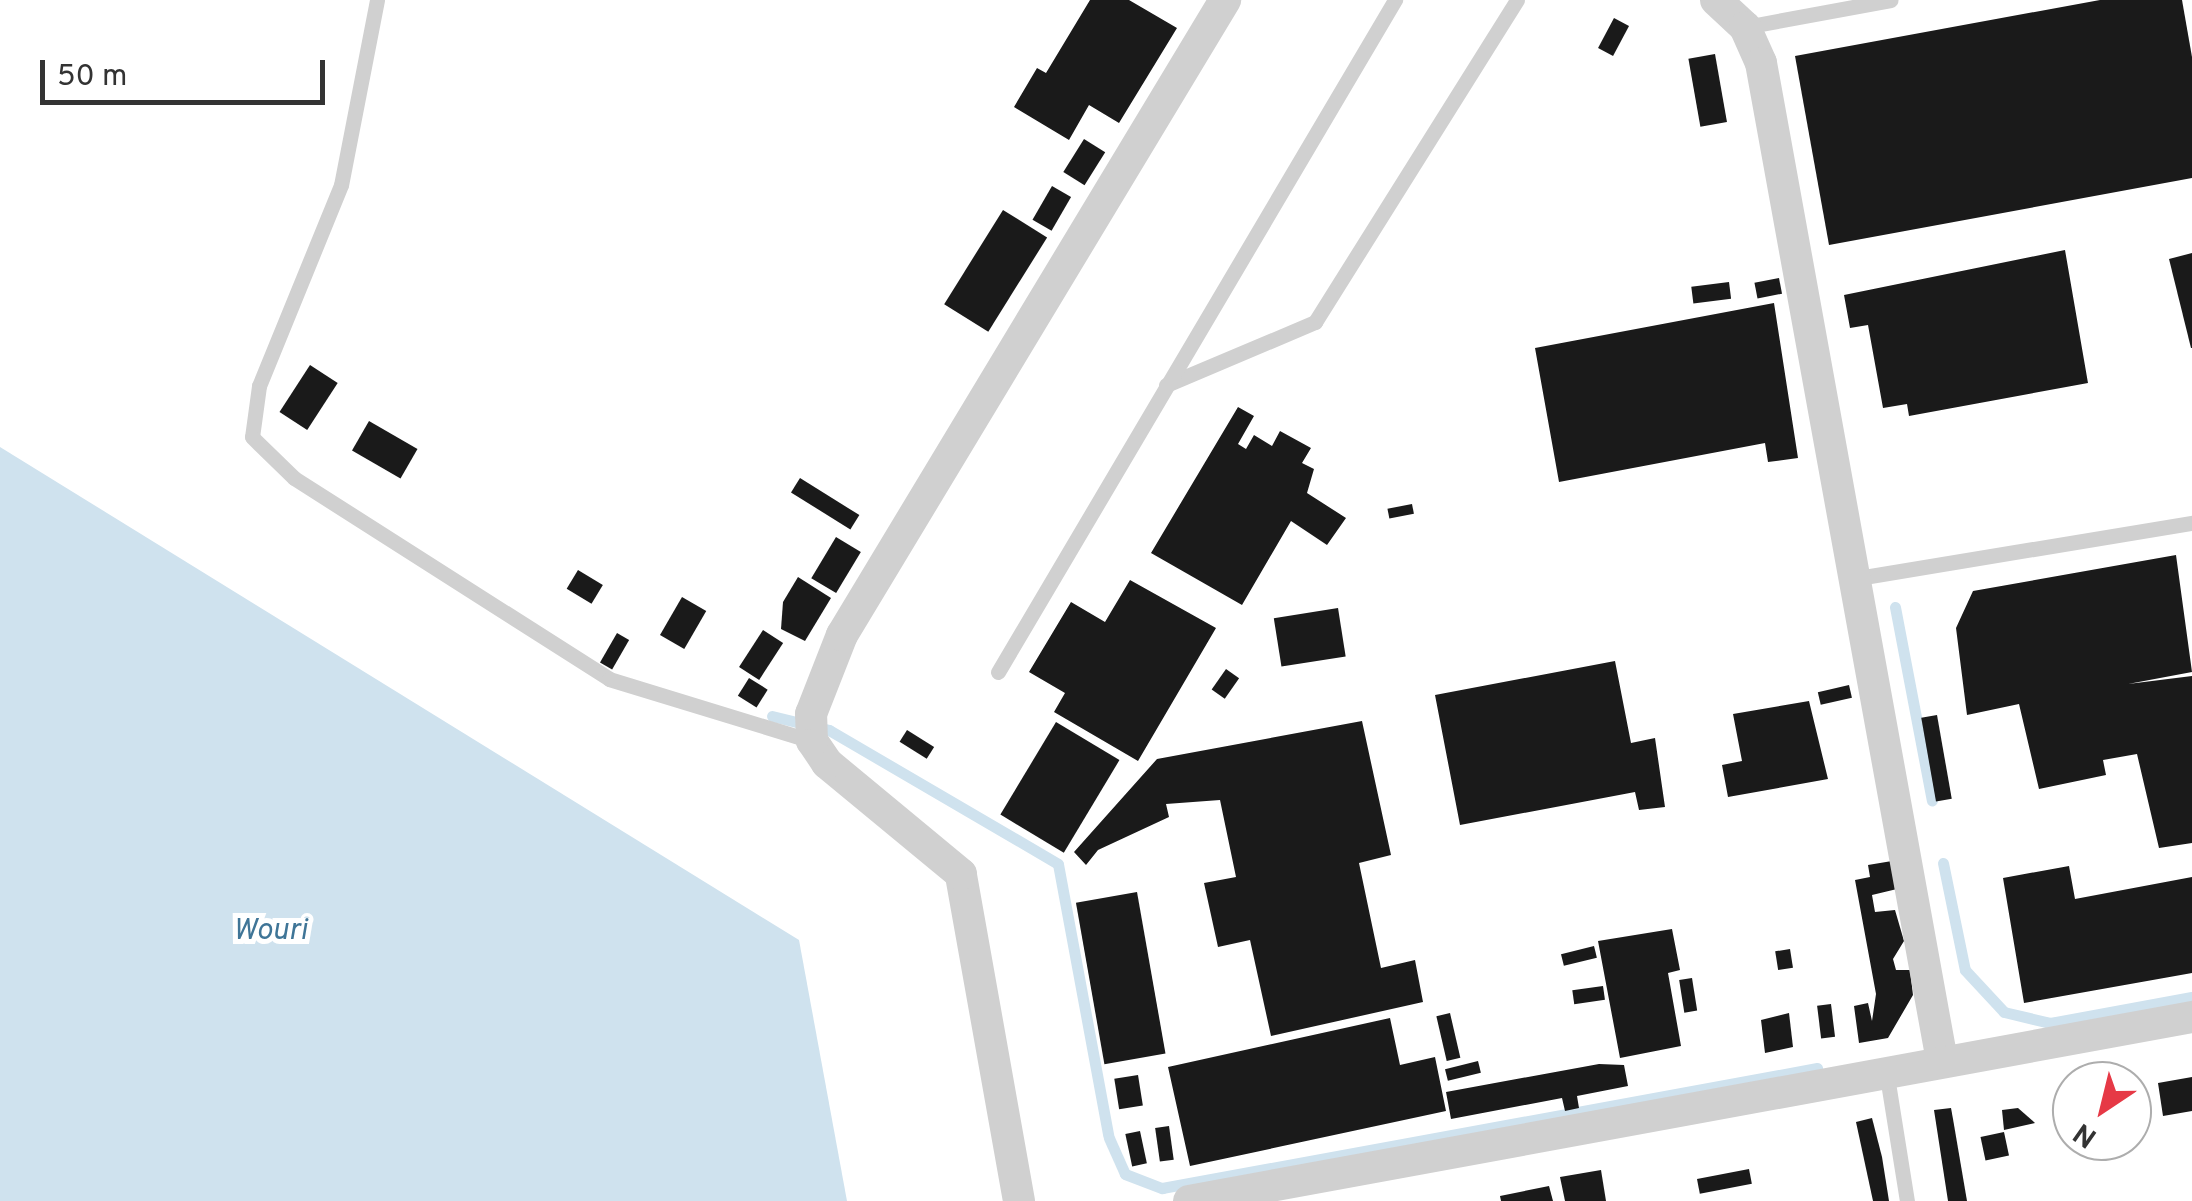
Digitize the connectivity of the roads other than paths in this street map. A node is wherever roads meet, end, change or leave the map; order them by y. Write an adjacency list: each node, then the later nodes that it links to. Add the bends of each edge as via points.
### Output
1 (377, 0): 12 (lane, via 342,185 259,386 252,436 294,478 609,679)
2 (1225, 0): 12 (street, via 842,635 811,714)
3 (1395, 0): 8 (lane)
4 (1517, 0): 8 (lane, via 1315,322)
5 (1716, 0): 7 (street)
6 (1890, 0): 7 (lane)
7 (1746, 26): 10 (street, via 1761,63)
8 (1166, 385): 11 (lane)
9 (2192, 523): 10 (lane)
10 (1858, 578): 14 (street)
11 (998, 672)
12 (812, 741): 16 (street, via 827,763 961,874)
13 (2192, 1017): 14 (street)
14 (1942, 1061): 15 (street)
15 (1886, 1070): 17 (street); 18 (lane)
16 (1019, 1201)
17 (1189, 1201)
18 (1907, 1201)

